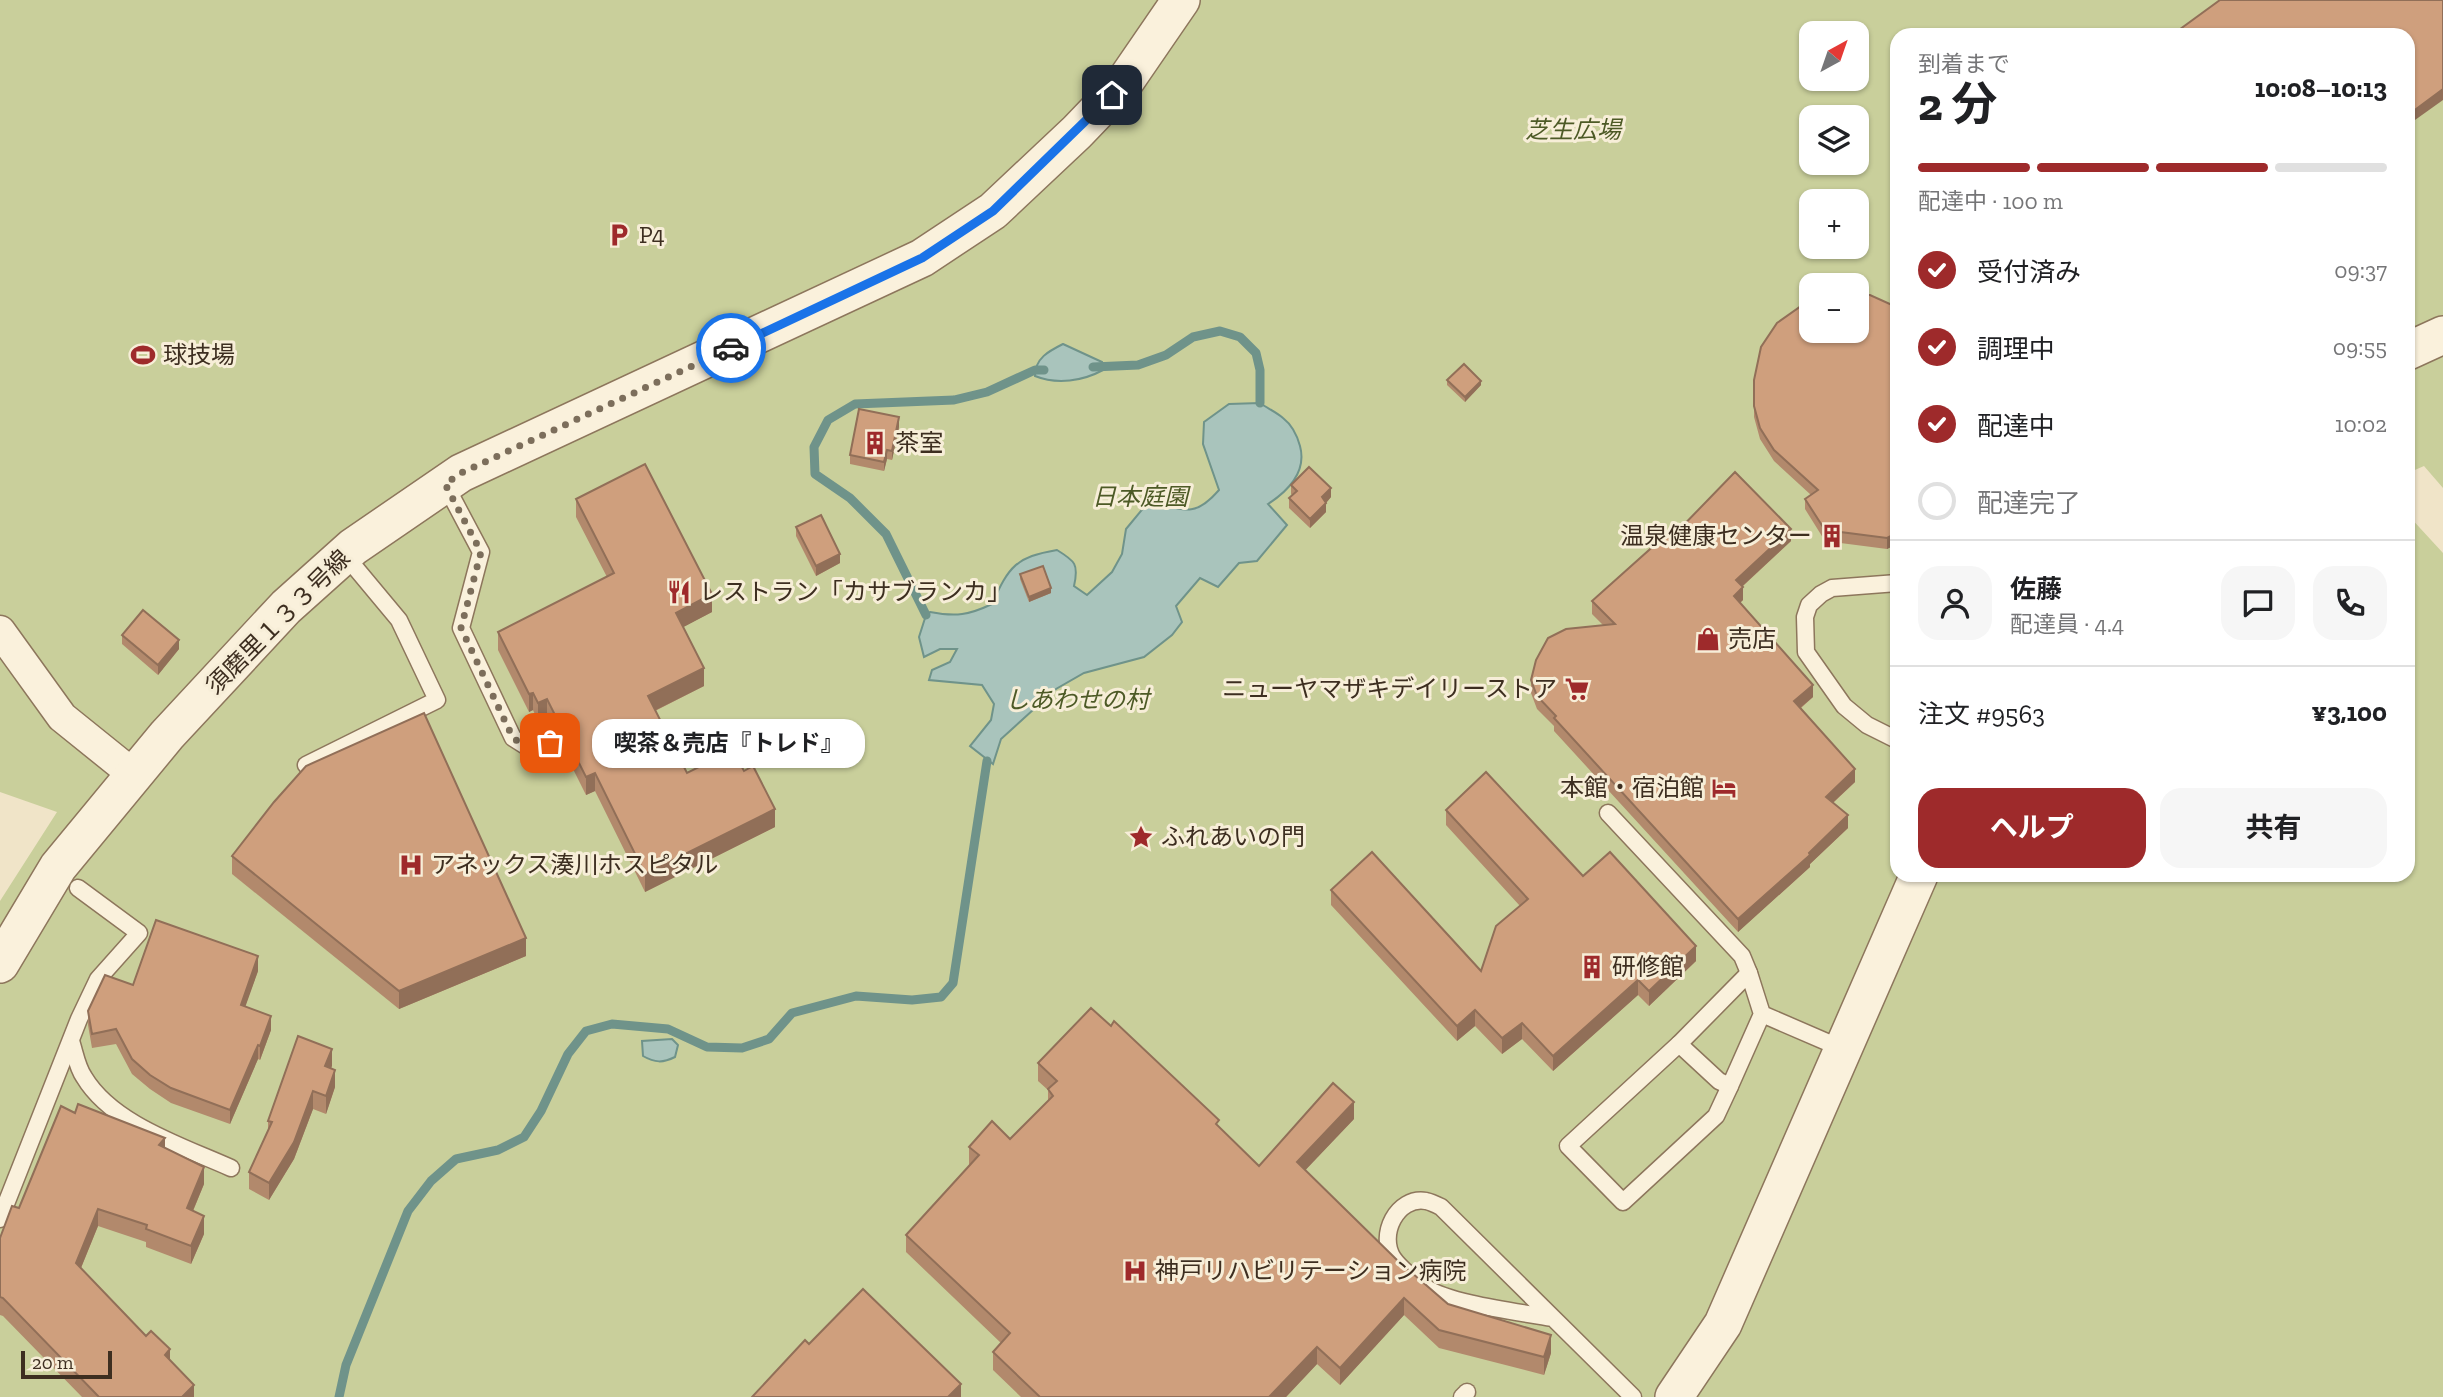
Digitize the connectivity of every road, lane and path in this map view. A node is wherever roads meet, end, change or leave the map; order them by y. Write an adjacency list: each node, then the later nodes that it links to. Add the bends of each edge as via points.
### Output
1 (1181, 0): 4 (street, 須磨里１３３号線, via 1124,83 1077,132 993,211 922,258)
2 (2443, 335): 3 (street)
3 (2415, 348)
4 (445, 484): 5 (street, 須磨里１３３号線); 9 (lane, via 481,552 461,628 513,738 531,750)
5 (344, 554): 10 (lane, via 399,620 437,700); 11 (street, 須磨里１３３号線, via 286,607)
6 (1890, 584): 8 (lane, via 1832,588 1809,605 1805,617 1806,652 1844,706)
7 (0, 631): 11 (street, via 62,717)
8 (1890, 736)
9 (550, 743)
10 (306, 765)
11 (134, 775): 13 (street, 須磨里１３３号線)
12 (1608, 813): 16 (lane, via 1742,956)
13 (68, 881): 15 (street, 須磨里１３３号線); 18 (lane, via 139,933 98,979)
14 (1916, 882): 20 (street)
15 (0, 964)
16 (1749, 973): 17 (lane); 19 (lane)
17 (1762, 1014): 20 (lane); 21 (lane)
18 (71, 1041): 22 (lane, via 83,1076 105,1105); 23 (lane)
19 (1679, 1044): 21 (lane); 21 (lane, via 1568,1146 1623,1202 1716,1116)
20 (1843, 1049): 26 (street, via 1723,1324)
21 (1730, 1086)
22 (231, 1168)
23 (0, 1219)
24 (1552, 1318): 24 (lane, via 1444,1296 1425,1287 1393,1259 1387,1231 1390,1223 1407,1204 1425,1200 1441,1207); 25 (lane)
25 (1633, 1397)
26 (1674, 1397)

